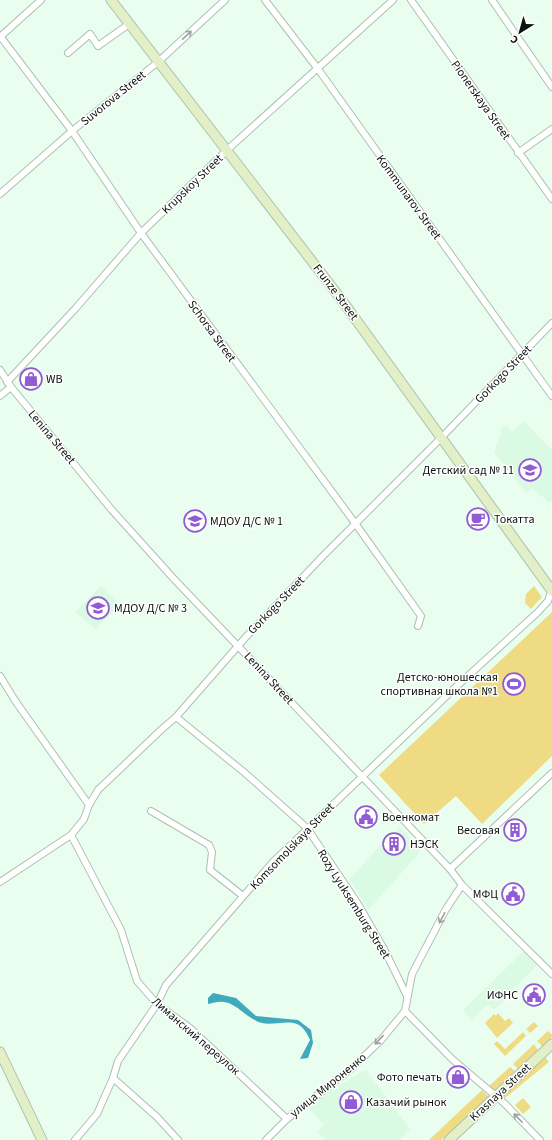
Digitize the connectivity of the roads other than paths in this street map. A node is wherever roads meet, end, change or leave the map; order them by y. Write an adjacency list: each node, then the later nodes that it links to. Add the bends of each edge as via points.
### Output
1 (42, 0): 9 (street)
2 (111, 0): 8 (main road, Frunze Street)
3 (225, 0): 11 (street, Suvorova Street, one-way to 3)
4 (265, 0): 12 (street, Kommunarov Street)
5 (393, 0): 12 (street, Krupskoy Street)
6 (411, 0): 17 (street, Pionerskaya Street)
7 (492, 0): 13 (street)
8 (129, 24): 10 (street, via 98,46 90,34); 11 (main road, Frunze Street)
9 (0, 36): 15 (street, Schorsa Street)
10 (68, 53)
11 (158, 62): 15 (street, Suvorova Street); 16 (main road, Frunze Street)
12 (318, 69): 16 (street, Krupskoy Street); 22 (street, Kommunarov Street)
13 (552, 87)
14 (552, 129): 17 (street)
15 (72, 131): 18 (street, Suvorova Street); 20 (street, Schorsa Street)
16 (226, 151): 20 (street, Krupskoy Street); 27 (main road, Frunze Street, via 342,299)
17 (518, 153): 19 (street, Pionerskaya Street)
18 (0, 194)
19 (552, 199)
20 (141, 233): 24 (street, Krupskoy Street); 28 (street, Schorsa Street)
21 (552, 323): 22 (street, Gorkogo Street)
22 (521, 354): 26 (street, Kommunarov Street); 27 (street, Gorkogo Street)
23 (0, 370): 24 (street, Lenina Street)
24 (9, 385): 25 (street, Krupskoy Street); 31 (street, Lenina Street, via 112,509)
25 (0, 396)
26 (552, 396)
27 (441, 438): 28 (street, Gorkogo Street); 29 (main road, Frunze Street)
28 (355, 523): 30 (street, Schorsa Street, via 421,616); 31 (street, Gorkogo Street)
29 (552, 590): 35 (street, Komsomolskaya Street, via 548,601 538,612)
30 (418, 626)
31 (238, 646): 33 (street, Gorkogo Street); 35 (street, Lenina Street)
32 (0, 676): 36 (street)
33 (176, 717): 36 (street, Gorkogo Street, via 98,790); 38 (street, Rozy Lyuksemburg Street, via 246,773)
34 (552, 773): 40 (street)
35 (363, 777): 38 (street, Komsomolskaya Street); 40 (street, Lenina Street)
36 (89, 804): 39 (street, Gorkogo Street, via 84,819)
37 (151, 811): 43 (street, via 209,845 212,852 210,870)
38 (307, 828): 43 (street, Komsomolskaya Street); 45 (street, Rozy Lyuksemburg Street, via 358,904)
39 (71, 834): 41 (street, Gorkogo Street); 46 (street, Лиманский переулок, via 121,930 137,981)
40 (450, 869): 42 (street, Lenina Street)
41 (0, 882)
42 (462, 885): 44 (street, Lenina Street); 45 (street, one-way to 45, via 446,909 412,974)
43 (243, 896): 46 (street, Komsomolskaya Street, via 166,985)
44 (552, 974)
45 (407, 996): 47 (street)
46 (157, 1004): 50 (street, Komsomolskaya Street, via 118,1061); 52 (street, Лиманский переулок, via 190,1028)
47 (405, 1011): 51 (street, via 452,1059 481,1080); 52 (street, улица Мироненко, one-way to 52, via 353,1067)
48 (552, 1044): 51 (main road, Krasnaya Street)
49 (0, 1053): 53 (main road)
50 (113, 1078): 54 (street, Komsomolskaya Street, via 97,1114); 55 (street)
51 (497, 1096): 57 (main road, Krasnaya Street); 58 (street, one-way to 51)
52 (286, 1119): 56 (street, улица Мироненко)
53 (42, 1140)
54 (75, 1140)
55 (178, 1140)
56 (266, 1140)
57 (449, 1140)
58 (540, 1140)

